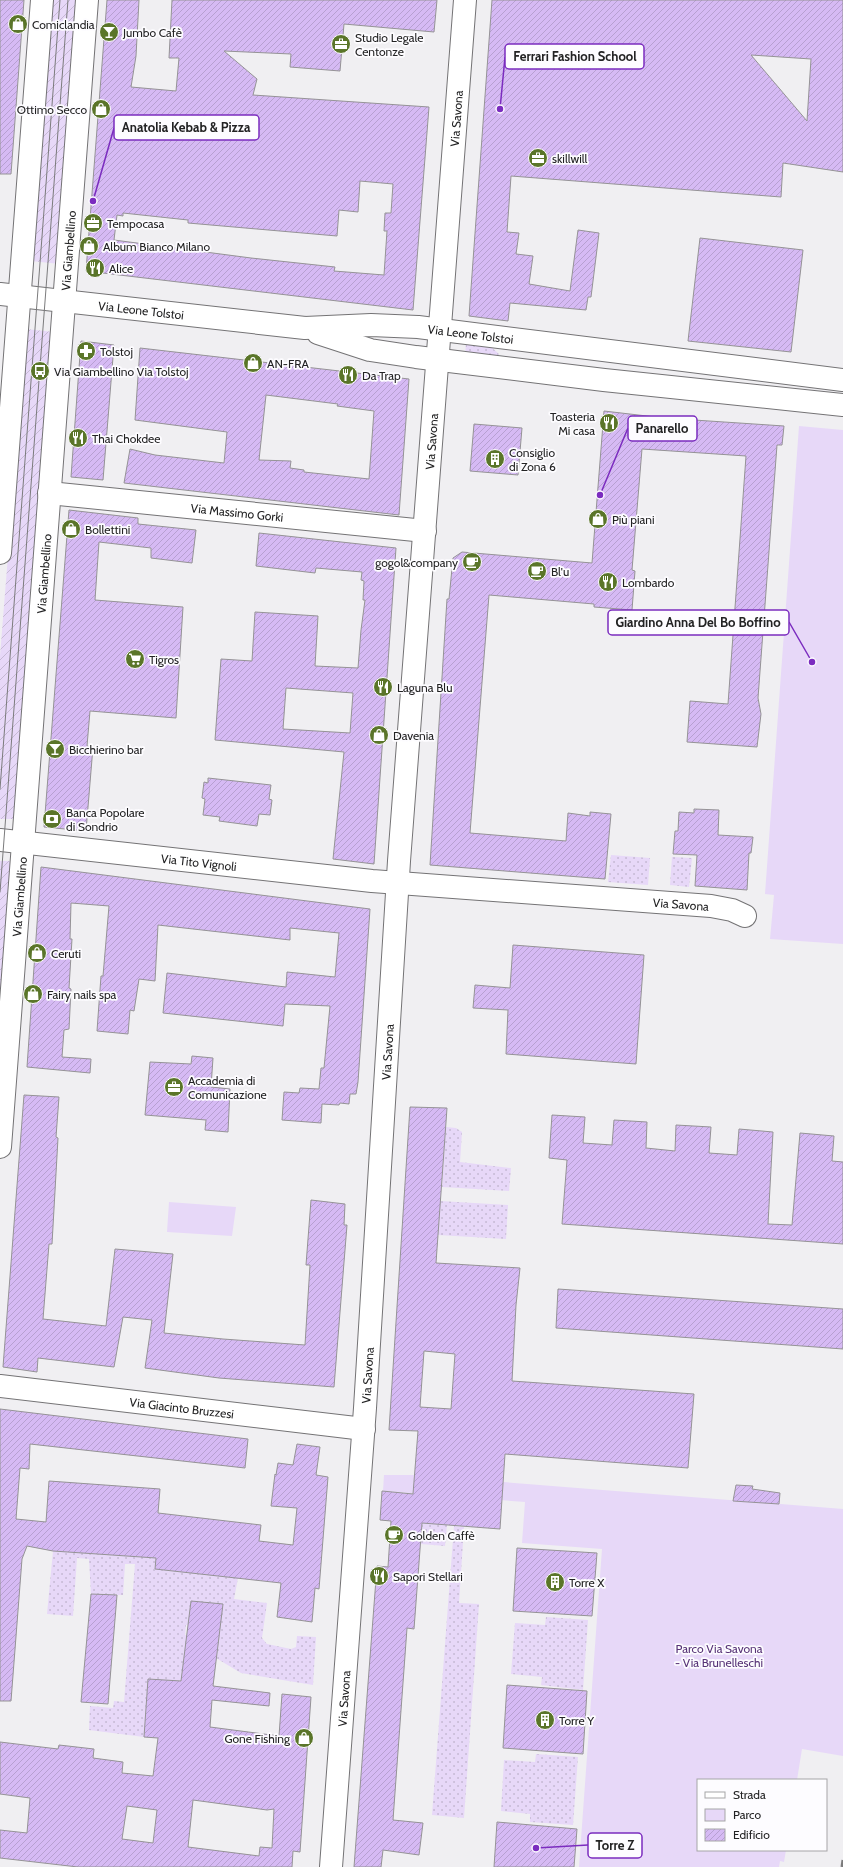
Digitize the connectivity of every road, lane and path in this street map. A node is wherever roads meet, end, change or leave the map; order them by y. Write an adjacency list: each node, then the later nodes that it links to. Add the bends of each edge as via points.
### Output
1 (42, 0): 4 (street)
2 (88, 0): 5 (street, Via Giambellino)
3 (465, 0): 7 (street, Via Savona)
4 (10, 295): 5 (street, Via Leone Tolstoi); 14 (street)
5 (65, 301): 6 (street, Via Leone Tolstoi); 13 (street, Via Giambellino)
6 (305, 328): 7 (street, Via Leone Tolstoi, via 371,326); 9 (street, Via Leone Tolstoi, via 370,350)
7 (439, 329): 8 (street, Via Leone Tolstoi); 9 (street, Via Savona)
8 (635, 354): 10 (street, Via Leone Tolstoi); 11 (street, via 622,362 621,369)
9 (438, 359): 11 (street, Via Leone Tolstoi); 15 (street, Via Savona)
10 (843, 380)
11 (628, 382): 12 (street, Via Leone Tolstoi)
12 (843, 405)
13 (49, 492): 15 (street, Via Massimo Gorki); 18 (street, Via Giambellino)
14 (2, 500): 16 (street)
15 (424, 531): 19 (street, Via Savona)
16 (0, 553)
17 (0, 840): 18 (street, Via Tito Vignoli)
18 (23, 842): 19 (street, Via Tito Vignoli); 21 (street, Via Giambellino)
19 (399, 882): 20 (street, Via Savona, via 711,906 732,910); 23 (street, Via Savona)
20 (745, 916)
21 (0, 1147)
22 (0, 1386): 23 (street, Via Giacinto Bruzzesi)
23 (364, 1429): 24 (street, Via Savona)
24 (331, 1867)

